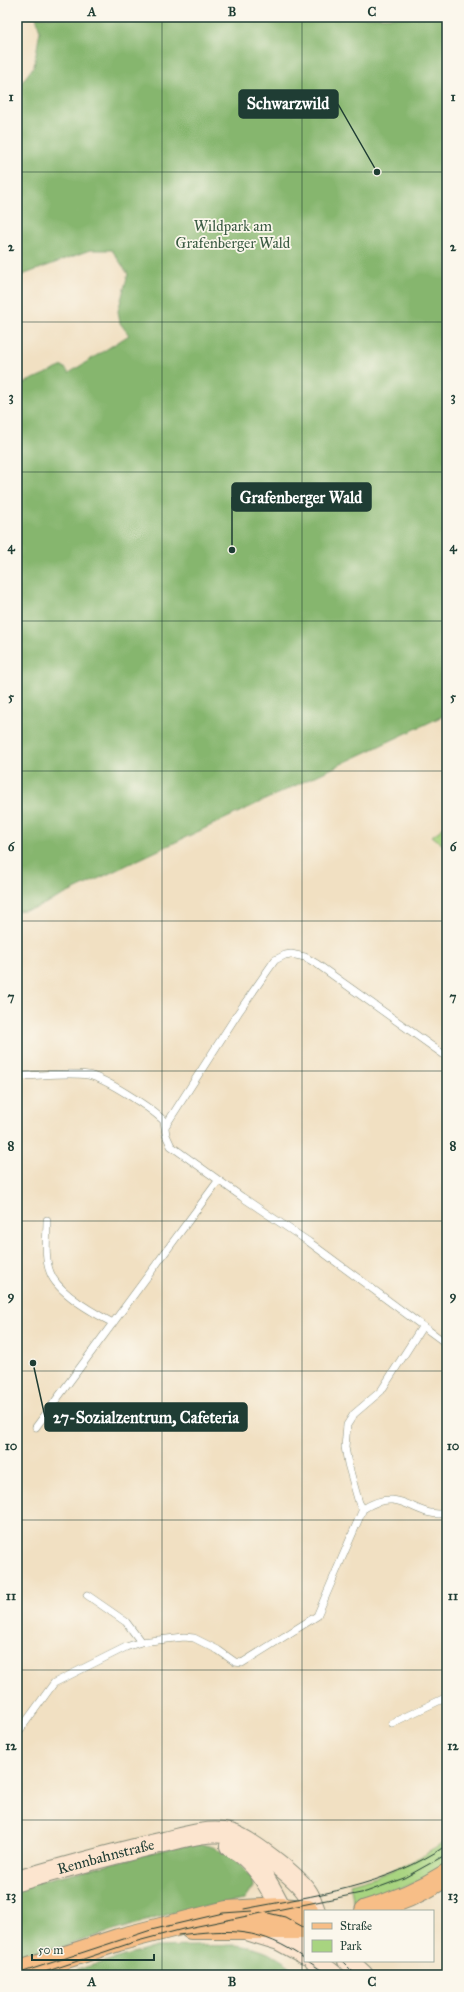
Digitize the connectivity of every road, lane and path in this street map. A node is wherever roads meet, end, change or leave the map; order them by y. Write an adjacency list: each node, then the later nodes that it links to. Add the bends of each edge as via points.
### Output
1 (447, 1057): 3 (lane, via 318,964 305,957 285,955 275,960)
2 (17, 1076): 3 (lane, via 88,1075 99,1078 161,1118)
3 (166, 1125): 4 (lane, via 166,1135 171,1146)
4 (218, 1180): 6 (lane); 7 (lane, via 309,1242)
5 (47, 1220): 6 (lane, via 48,1265 56,1283 71,1297)
6 (113, 1323): 9 (lane)
7 (422, 1327): 8 (lane); 10 (lane, via 381,1391 354,1414 347,1426 345,1447 348,1464 359,1503)
8 (447, 1344)
9 (36, 1427)
10 (364, 1509): 11 (lane, via 373,1503 389,1499 432,1513); 13 (lane, via 317,1616 242,1663 235,1662 194,1638)
11 (447, 1513)
12 (87, 1595): 13 (lane, via 126,1622)
13 (141, 1642): 16 (lane, via 54,1683)
14 (447, 1697): 15 (lane)
15 (392, 1723)
16 (17, 1734)
17 (196, 1835): 19 (street, Rennbahnstraße, via 138,1847); 21 (street, Rennbahnstraße, via 215,1838 233,1847 248,1859 266,1878); 22 (street, Rennbahnstraße, via 213,1832 230,1834 244,1840 296,1880 308,1894)
18 (447, 1874): 23 (main road, via 412,1894)
19 (17, 1881)
20 (447, 1888): 24 (main road)
21 (280, 1909): 25 (main road); 26 (main road, via 227,1912); 27 (street, Rennbahnstraße)
22 (315, 1910)
23 (369, 1910)
24 (406, 1910)
25 (304, 1911)
26 (168, 1928): 28 (main road); 34 (main road, via 118,1940)
27 (298, 1928): 28 (main road); 29 (street, Rennbahnstraße)
28 (246, 1930): 30 (street, via 279,1940)
29 (304, 1947)
30 (304, 1953)
31 (316, 1962): 35 (street)
32 (349, 1962): 36 (street)
33 (363, 1962): 37 (street)
34 (17, 1973)
35 (333, 1975)
36 (363, 1975)
37 (369, 1975)

